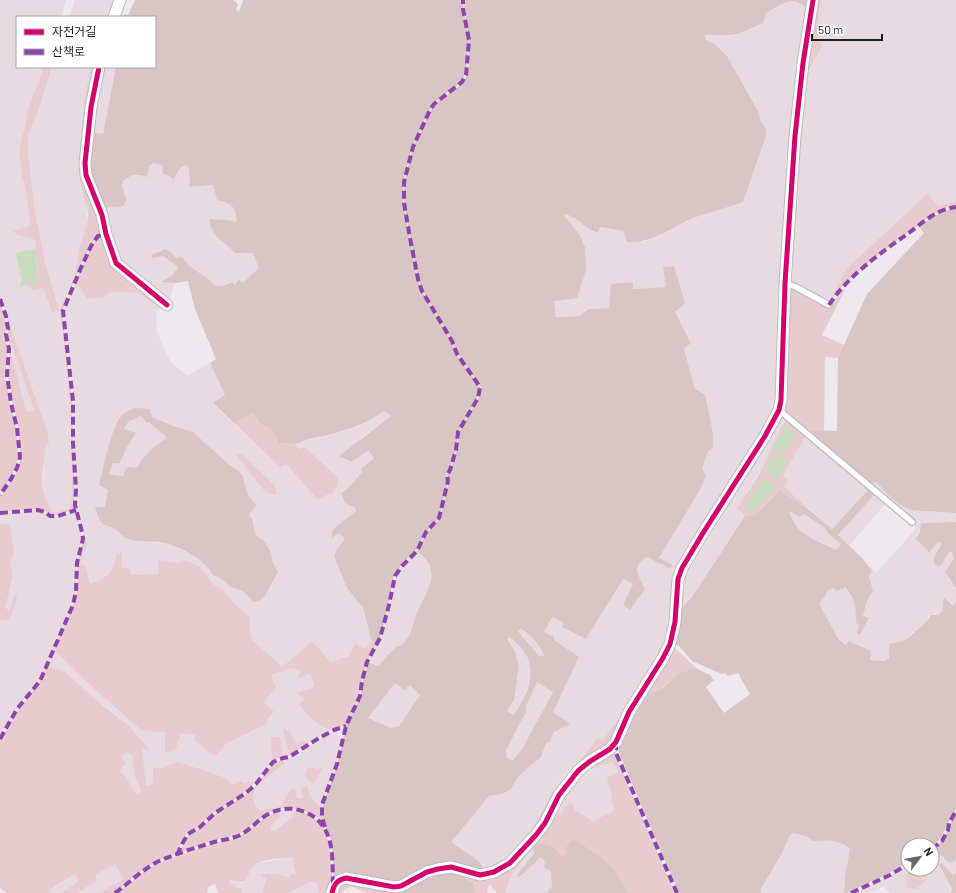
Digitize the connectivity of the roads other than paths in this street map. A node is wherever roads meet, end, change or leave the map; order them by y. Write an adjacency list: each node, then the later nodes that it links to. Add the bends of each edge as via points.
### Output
1 (120, 0): 3 (street)
2 (813, 0): 5 (street, via 795,129)
3 (114, 16)
4 (99, 68): 6 (street, via 91,107 86,175 102,215 116,263)
5 (785, 283): 7 (lane); 8 (street)
6 (167, 305)
7 (829, 305)
8 (779, 410): 9 (lane); 10 (street, via 682,568 678,579 675,622 670,644 629,712 616,742 578,771 559,795 545,823 528,844 510,863 487,874 480,875 451,867 427,872 394,887 346,878 333,886)
9 (912, 522)
10 (332, 893)

